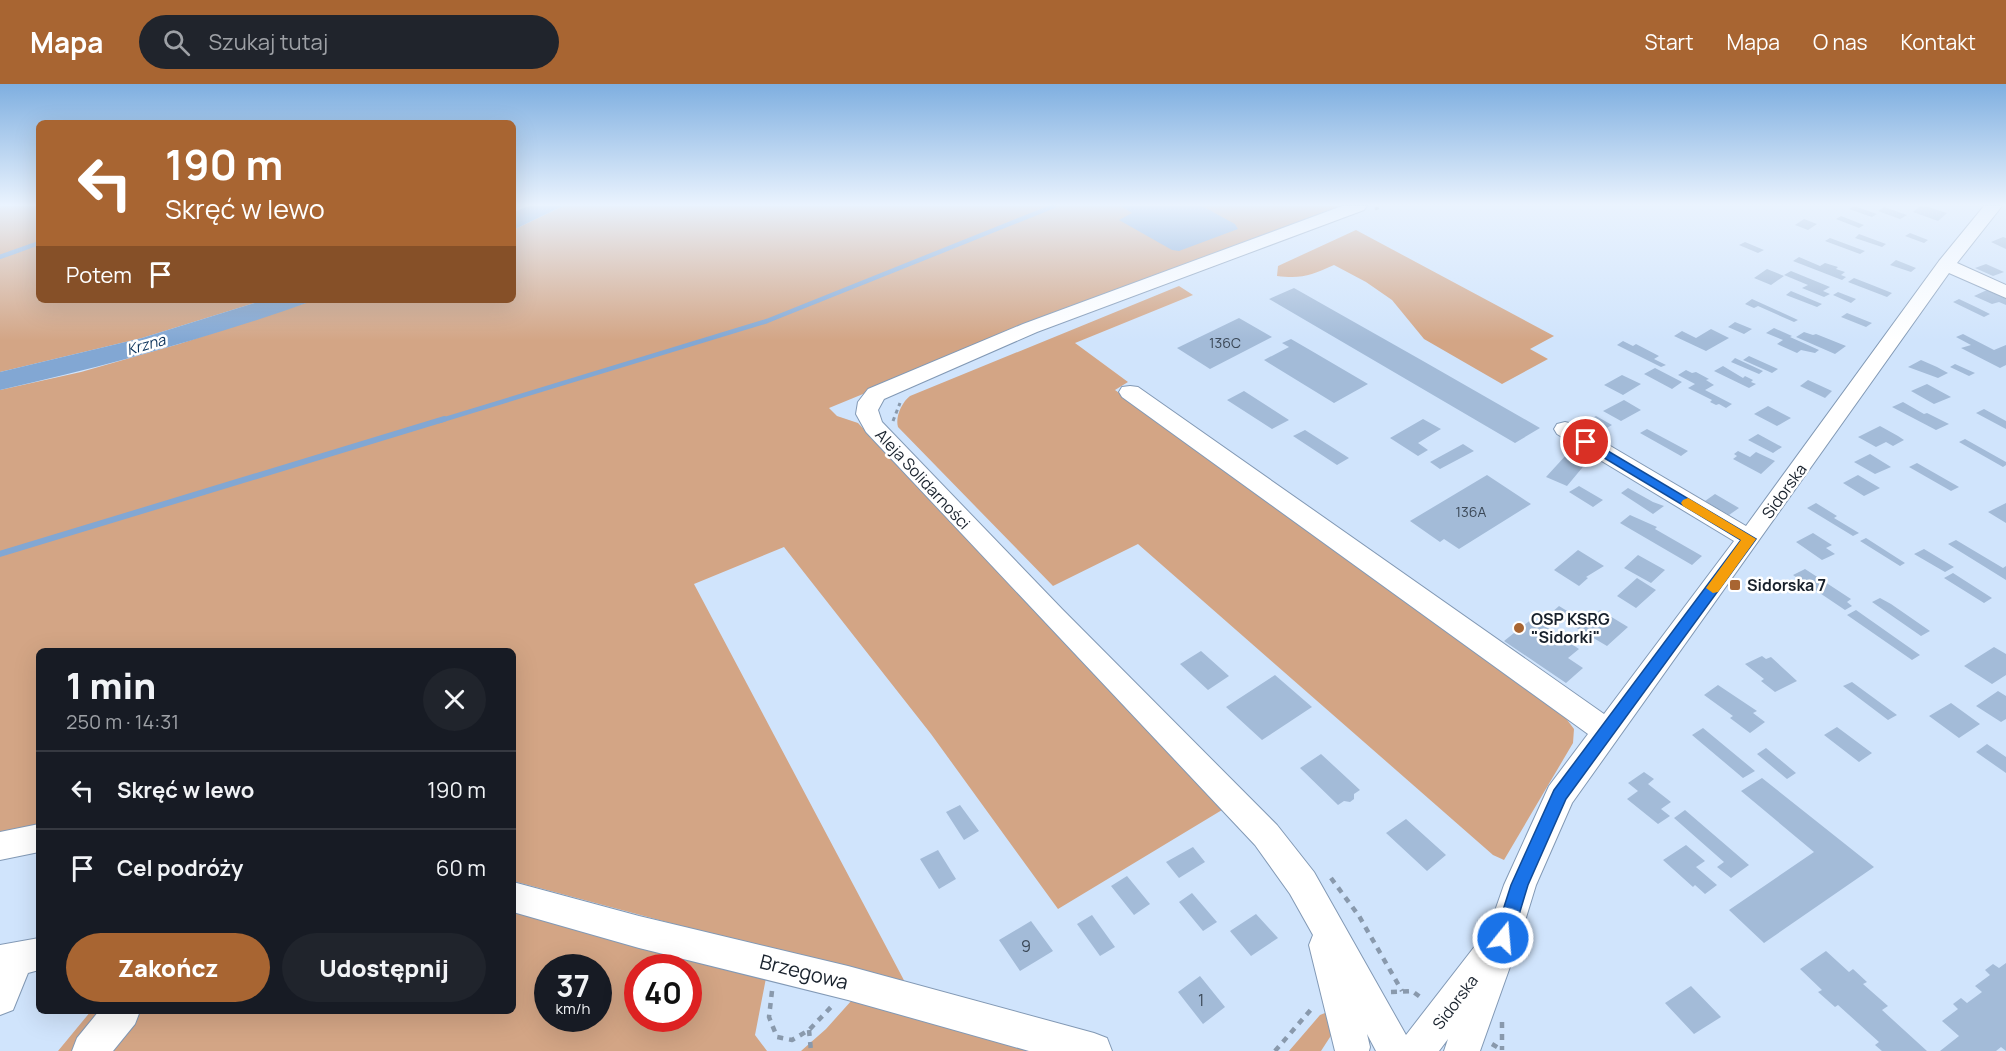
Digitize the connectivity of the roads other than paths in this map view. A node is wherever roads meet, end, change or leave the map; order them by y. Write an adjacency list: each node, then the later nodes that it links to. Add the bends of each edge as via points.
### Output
1 (1246, 251): 12 (street, Aleja Solidarności, via 1011,336 876,394 866,413 874,427 1053,616 1266,835 1302,883)
2 (1957, 251): 3 (street, Sidorska)
3 (1946, 265): 4 (street); 7 (street, Sidorska)
4 (2006, 292)
5 (1130, 392): 8 (street)
6 (1565, 429): 7 (street)
7 (1749, 539): 8 (street, Sidorska)
8 (1606, 732): 13 (street, Sidorska, via 1560,795 1520,885)
9 (36, 839): 10 (street)
10 (0, 846)
11 (516, 898): 20 (street, Brzegowa)
12 (1319, 916): 17 (street); 18 (street)
13 (1503, 938): 17 (street, Sidorska); 21 (street)
14 (18, 958): 15 (street)
15 (0, 998)
16 (120, 1014): 19 (street)
17 (1408, 1048): 18 (street, via 1370,1042)
18 (1348, 1049)
19 (90, 1051)
20 (1094, 1051)
21 (1462, 1051)

